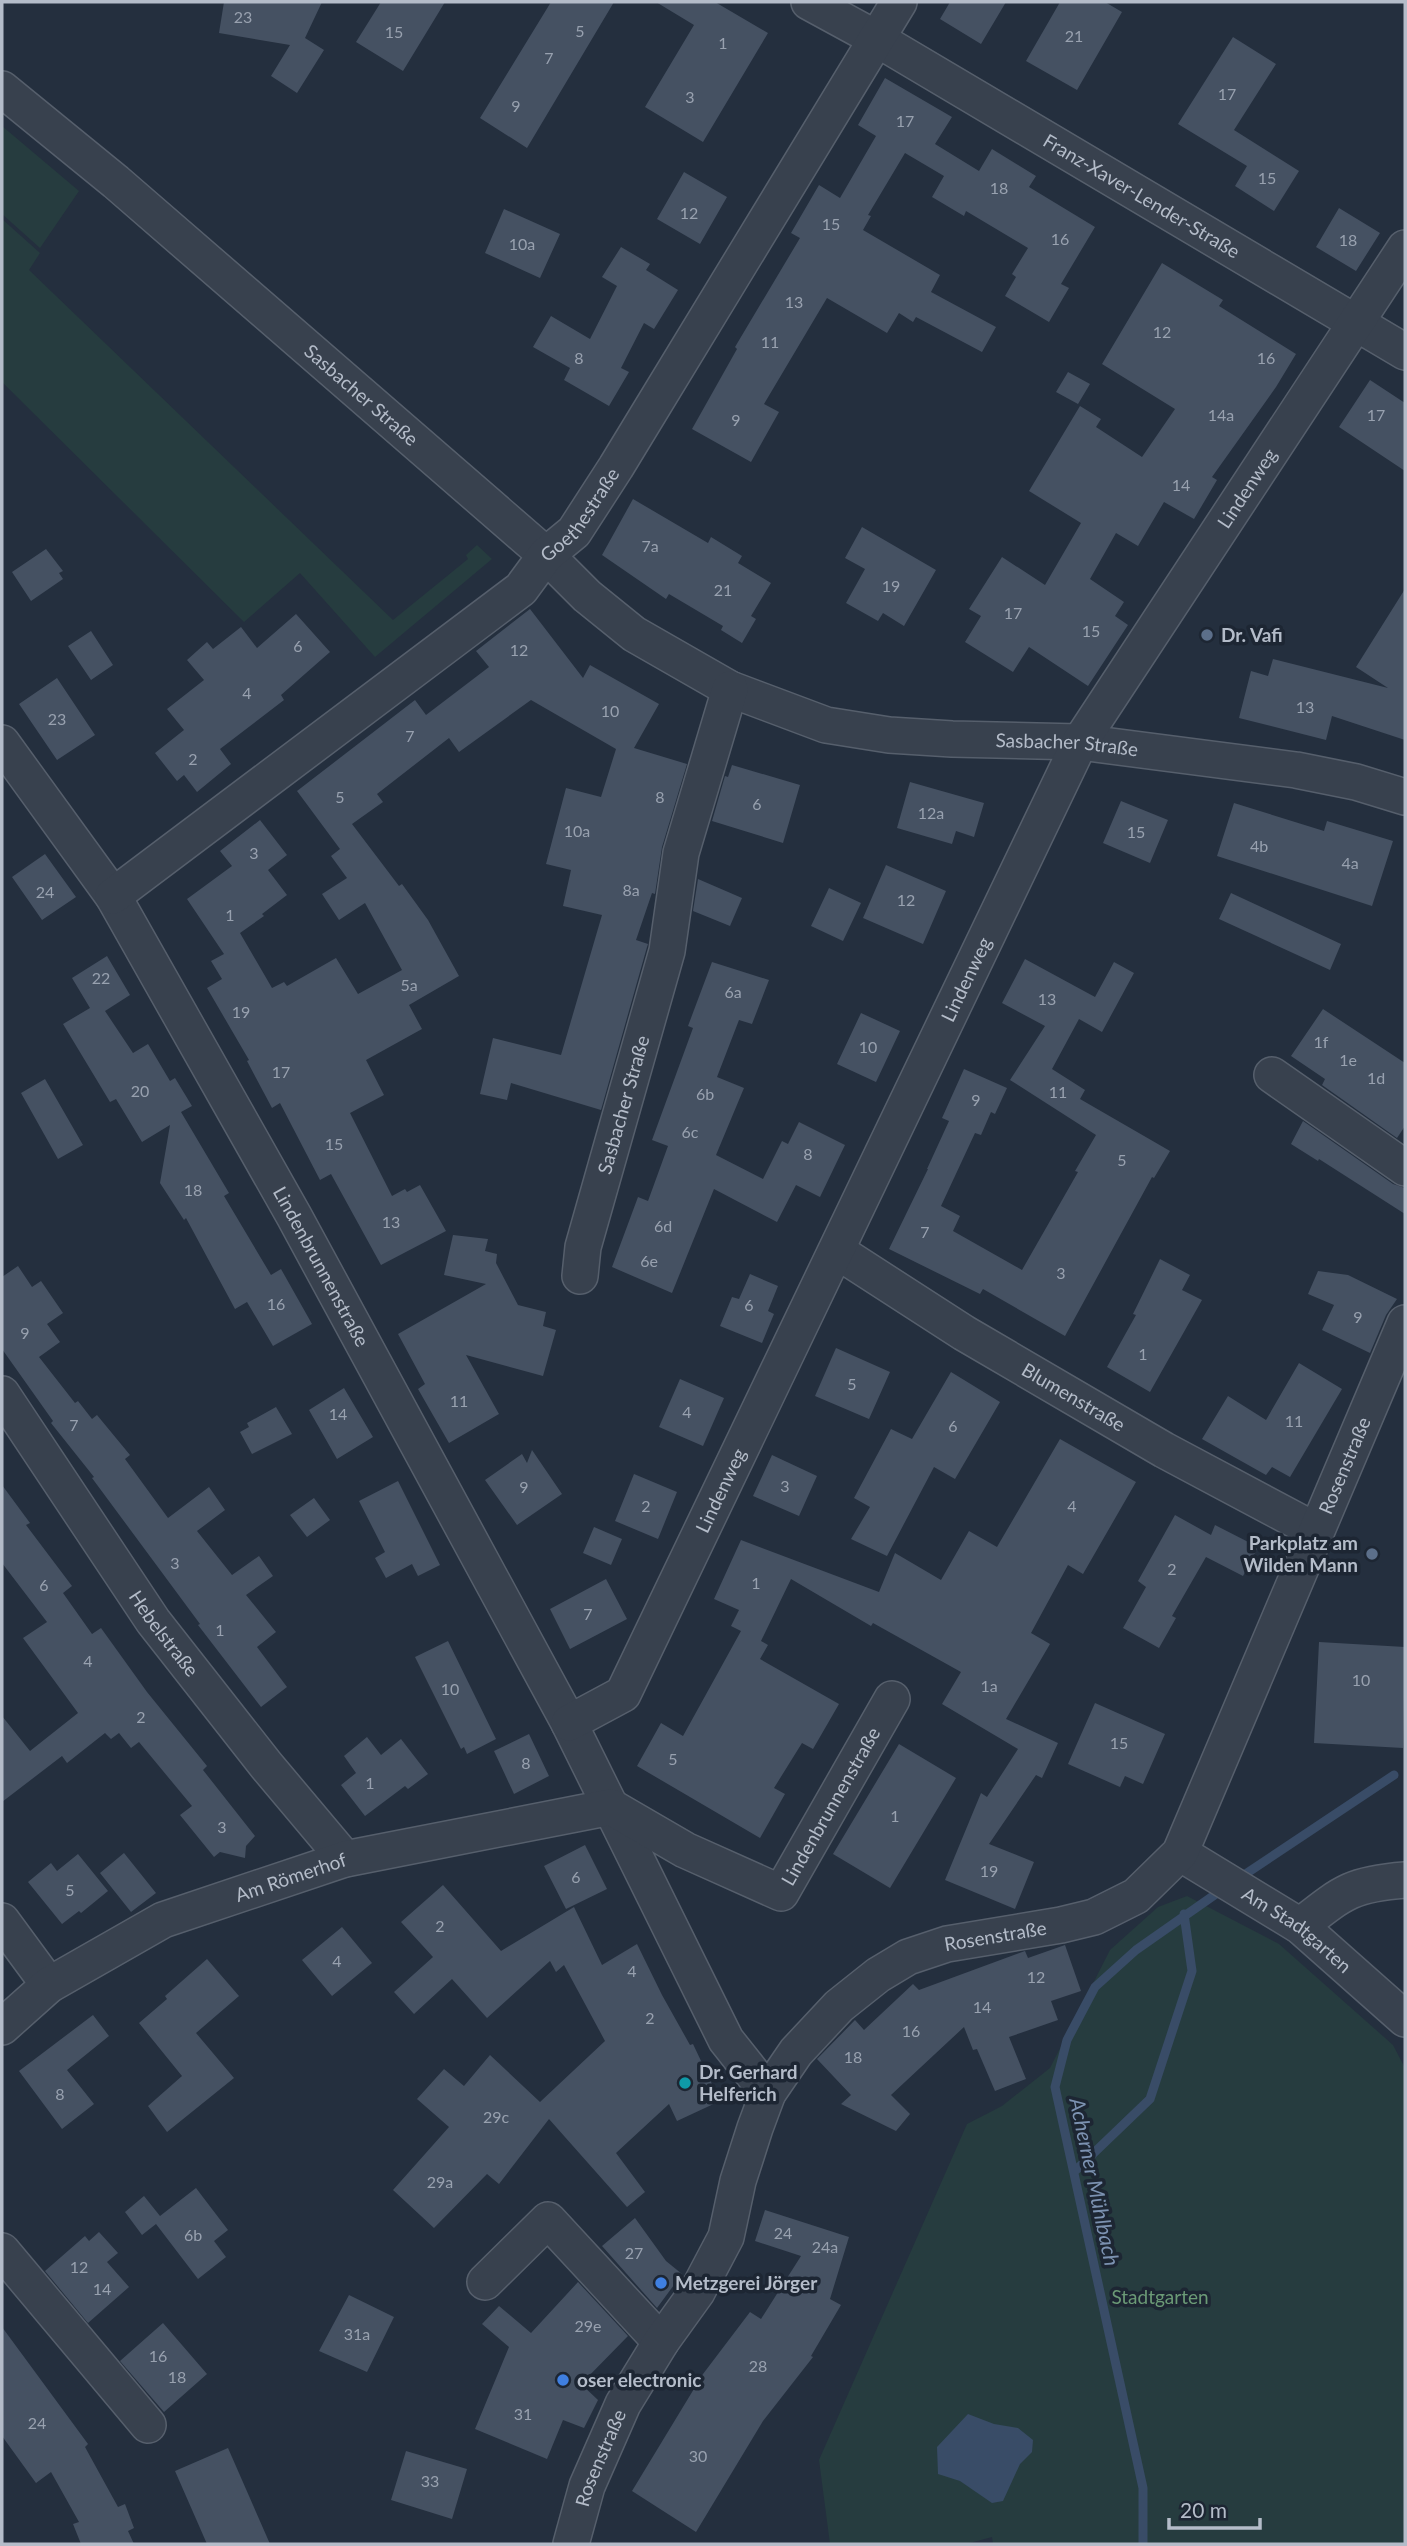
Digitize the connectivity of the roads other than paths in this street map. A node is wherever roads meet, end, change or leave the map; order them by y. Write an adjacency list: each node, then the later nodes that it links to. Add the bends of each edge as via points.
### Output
1 (809, 2): 3 (street, Franz-Xaver-Lender-Straße)
2 (899, 2): 3 (street, Goethestraße)
3 (877, 38): 6 (street, Franz-Xaver-Lender-Straße); 8 (street, Goethestraße, via 616,467 574,532)
4 (2, 89): 8 (street, Sasbacher Straße, via 116,182)
5 (1405, 248): 6 (street, Lindenweg)
6 (1355, 321): 7 (street, Franz-Xaver-Lender-Straße); 10 (street, Lindenweg)
7 (1405, 352)
8 (546, 555): 9 (street, Sasbacher Straße, via 634,634); 13 (street, Goethestraße, via 521,589)
9 (730, 689): 10 (street, Sasbacher Straße, via 826,725 889,735); 17 (street, Sasbacher Straße, via 681,853 667,951 583,1247)
10 (1080, 742): 12 (street, Sasbacher Straße, via 1296,770); 16 (street, Lindenweg)
11 (4, 750): 13 (street, Lindenbrunnenstraße)
12 (1405, 797)
13 (113, 895): 22 (street, Lindenbrunnenstraße, via 294,1216)
14 (1272, 1075): 15 (street)
15 (1405, 1168)
16 (837, 1251): 20 (street, Blumenstraße, via 964,1333 1164,1450); 22 (street, Lindenweg, via 623,1694)
17 (580, 1276)
18 (1405, 1323): 20 (street, Rosenstraße)
19 (2, 1394): 25 (street, Hebelstraße, via 153,1621 265,1765)
20 (1316, 1531): 24 (street, Rosenstraße)
21 (892, 1699): 23 (street, Lindenbrunnenstraße, via 781,1893 685,1850)
22 (569, 1723): 23 (street, Lindenbrunnenstraße)
23 (611, 1807): 25 (street, Am Römerhof); 32 (street, Lindenbrunnenstraße, via 726,2040)
24 (1180, 1853): 28 (street, Am Stadtgarten); 32 (street, Rosenstraße, via 1136,1896 1094,1916 947,1944 908,1957 839,2006 796,2052)
25 (345, 1858): 29 (street, Am Römerhof, via 163,1920)
26 (1405, 1880): 28 (street, via 1350,1889)
27 (2, 1921): 29 (street)
28 (1300, 1926): 30 (street, Am Stadtgarten)
29 (49, 1985): 31 (street, Am Römerhof)
30 (1405, 2019)
31 (2, 2027)
32 (768, 2093): 35 (street, Rosenstraße, via 738,2181 726,2237 697,2292)
33 (2, 2251): 36 (street)
34 (485, 2282): 35 (street, via 548,2220)
35 (661, 2342): 37 (street, Rosenstraße, via 597,2458)
36 (148, 2425)
37 (571, 2544)

